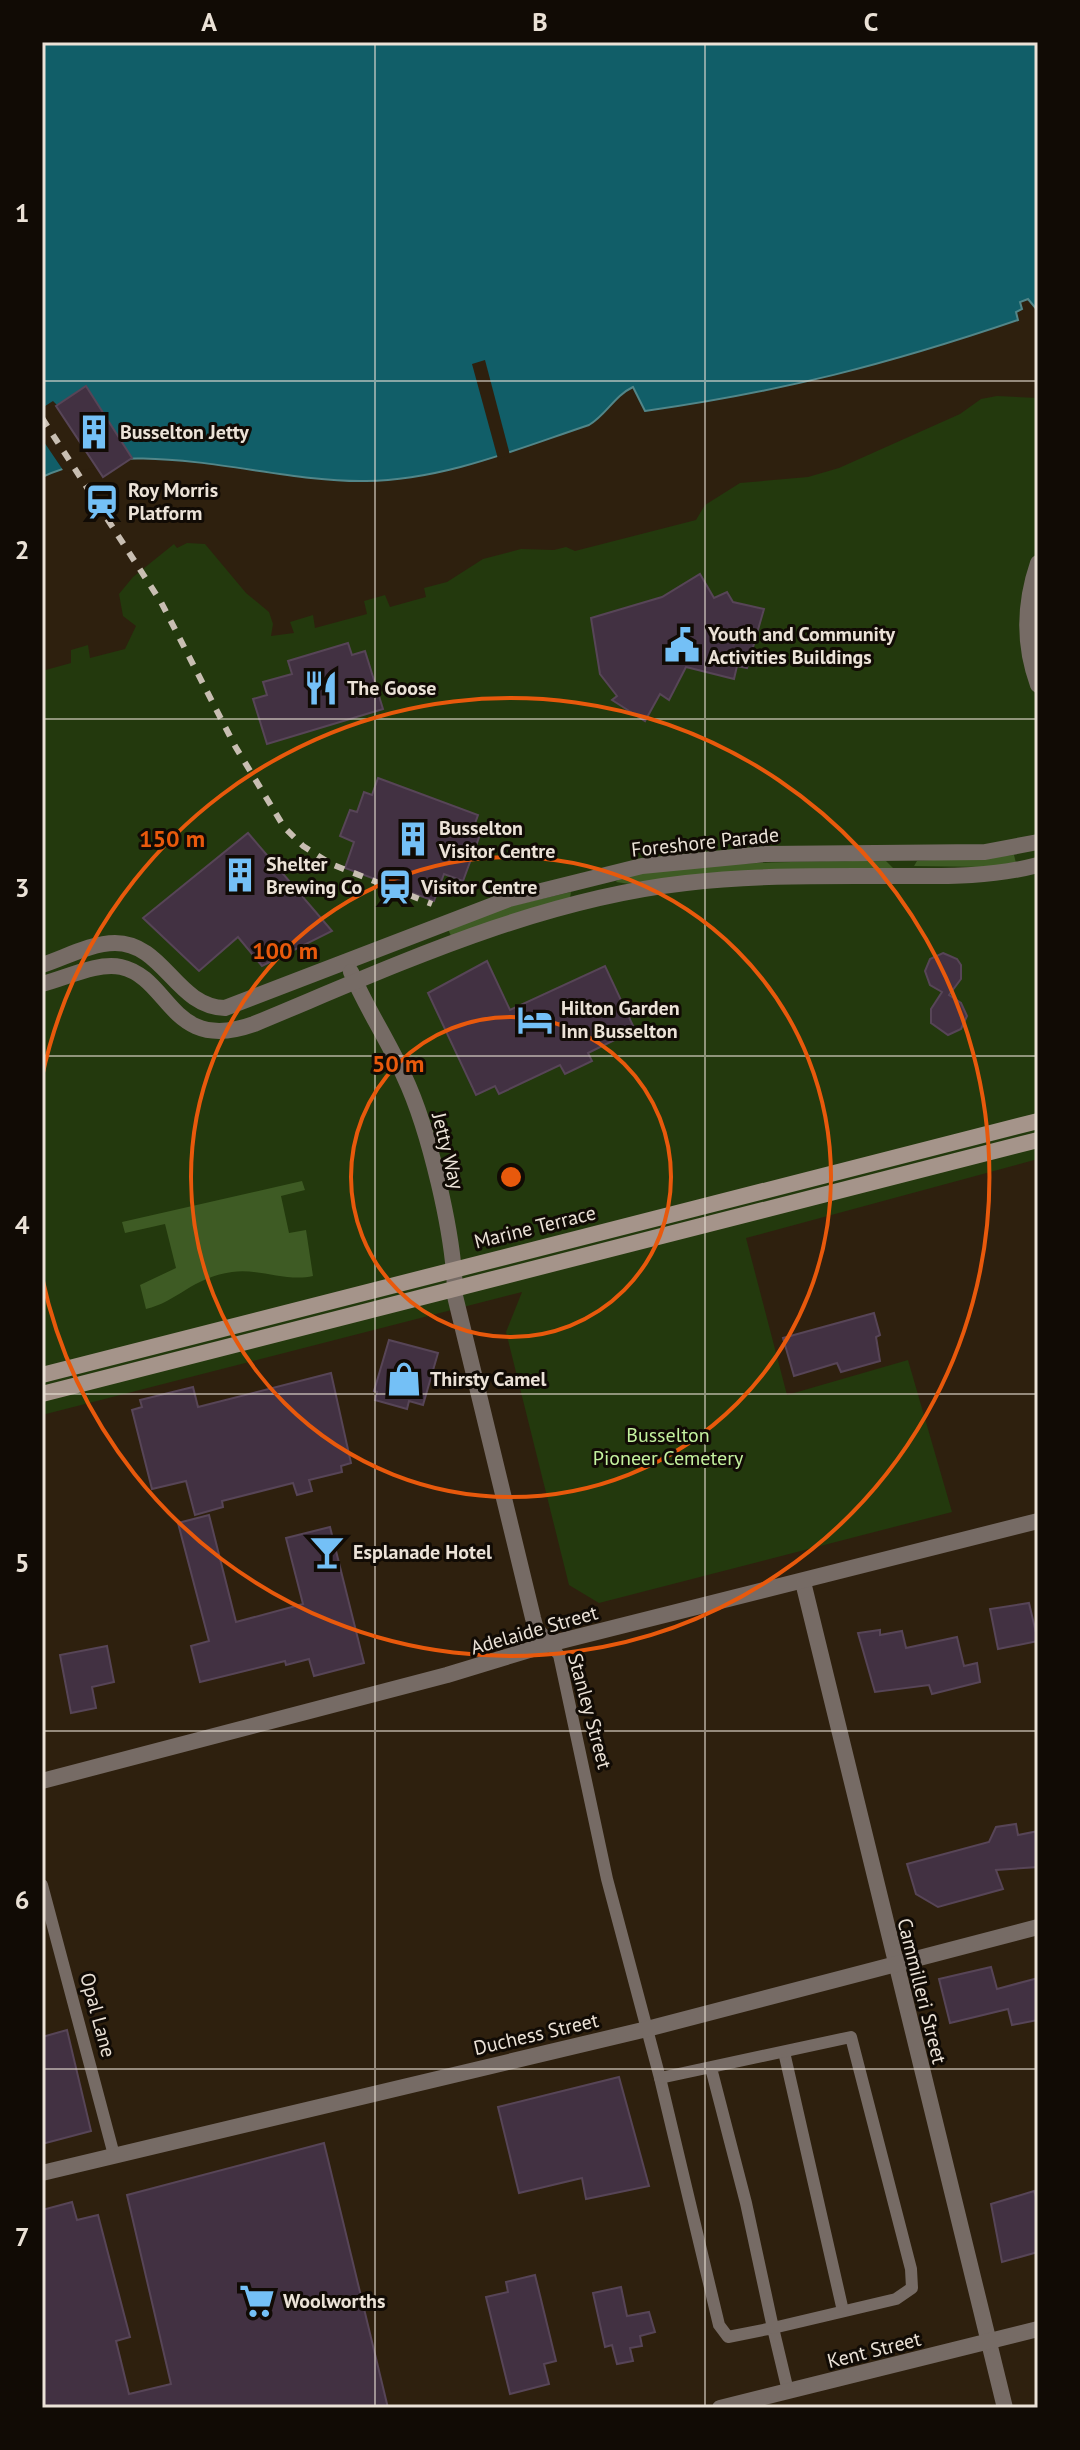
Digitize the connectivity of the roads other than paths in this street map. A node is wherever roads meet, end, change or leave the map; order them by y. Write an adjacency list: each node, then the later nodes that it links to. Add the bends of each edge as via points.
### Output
1 (1038, 563): 2 (street, via 1027,595 1028,657)
2 (1038, 685)
3 (1038, 842): 5 (street, Foreshore Parade, via 985,852 765,854 642,866 509,899)
4 (1038, 865): 7 (street, Foreshore Parade, via 987,874 766,876 646,888 516,920)
5 (347, 962): 6 (street, Foreshore Parade, via 225,1008 195,1000 153,958 126,945 102,945); 7 (street, Jetty Way)
6 (42, 965)
7 (355, 982): 8 (street, Foreshore Parade, via 227,1031 183,1019 125,968 100,967); 11 (street, Jetty Way, via 417,1107)
8 (42, 984)
9 (1038, 1121): 11 (street, Marine Terrace)
10 (1038, 1140): 12 (street, Marine Terrace)
11 (454, 1268): 12 (street, Stanley Street); 13 (street, Marine Terrace)
12 (455, 1288): 14 (street, Marine Terrace); 17 (street, Stanley Street, via 536,1629)
13 (42, 1375)
14 (42, 1394)
15 (1038, 1521): 16 (street, Adelaide Street)
16 (803, 1582): 17 (street, Adelaide Street); 21 (street, Cammilleri Street)
17 (549, 1644): 18 (street, Adelaide Street); 22 (lane, Stanley Street, via 559,1655 607,1879)
18 (42, 1781)
19 (42, 1885): 26 (lane, Opal Lane)
20 (1038, 1927): 21 (street, Duchess Street)
21 (895, 1964): 22 (street, Duchess Street); 31 (street, Cammilleri Street)
22 (647, 2029): 25 (lane, Stanley Street); 26 (street, Duchess Street)
23 (784, 2052): 24 (lane); 28 (lane); 28 (lane, via 851,2037 911,2269 912,2288 896,2299)
24 (711, 2068): 25 (lane); 29 (lane)
25 (660, 2078): 29 (lane, Stanley Street, via 719,2325 728,2337)
26 (114, 2155): 27 (street, Duchess Street)
27 (42, 2173)
28 (843, 2311): 29 (lane)
29 (773, 2328): 32 (lane)
30 (1038, 2329): 31 (street, Kent Street)
31 (988, 2343): 32 (street, Kent Street); 34 (street, Cammilleri Street)
32 (788, 2391): 33 (street, Kent Street)
33 (720, 2408)
34 (1005, 2408)

